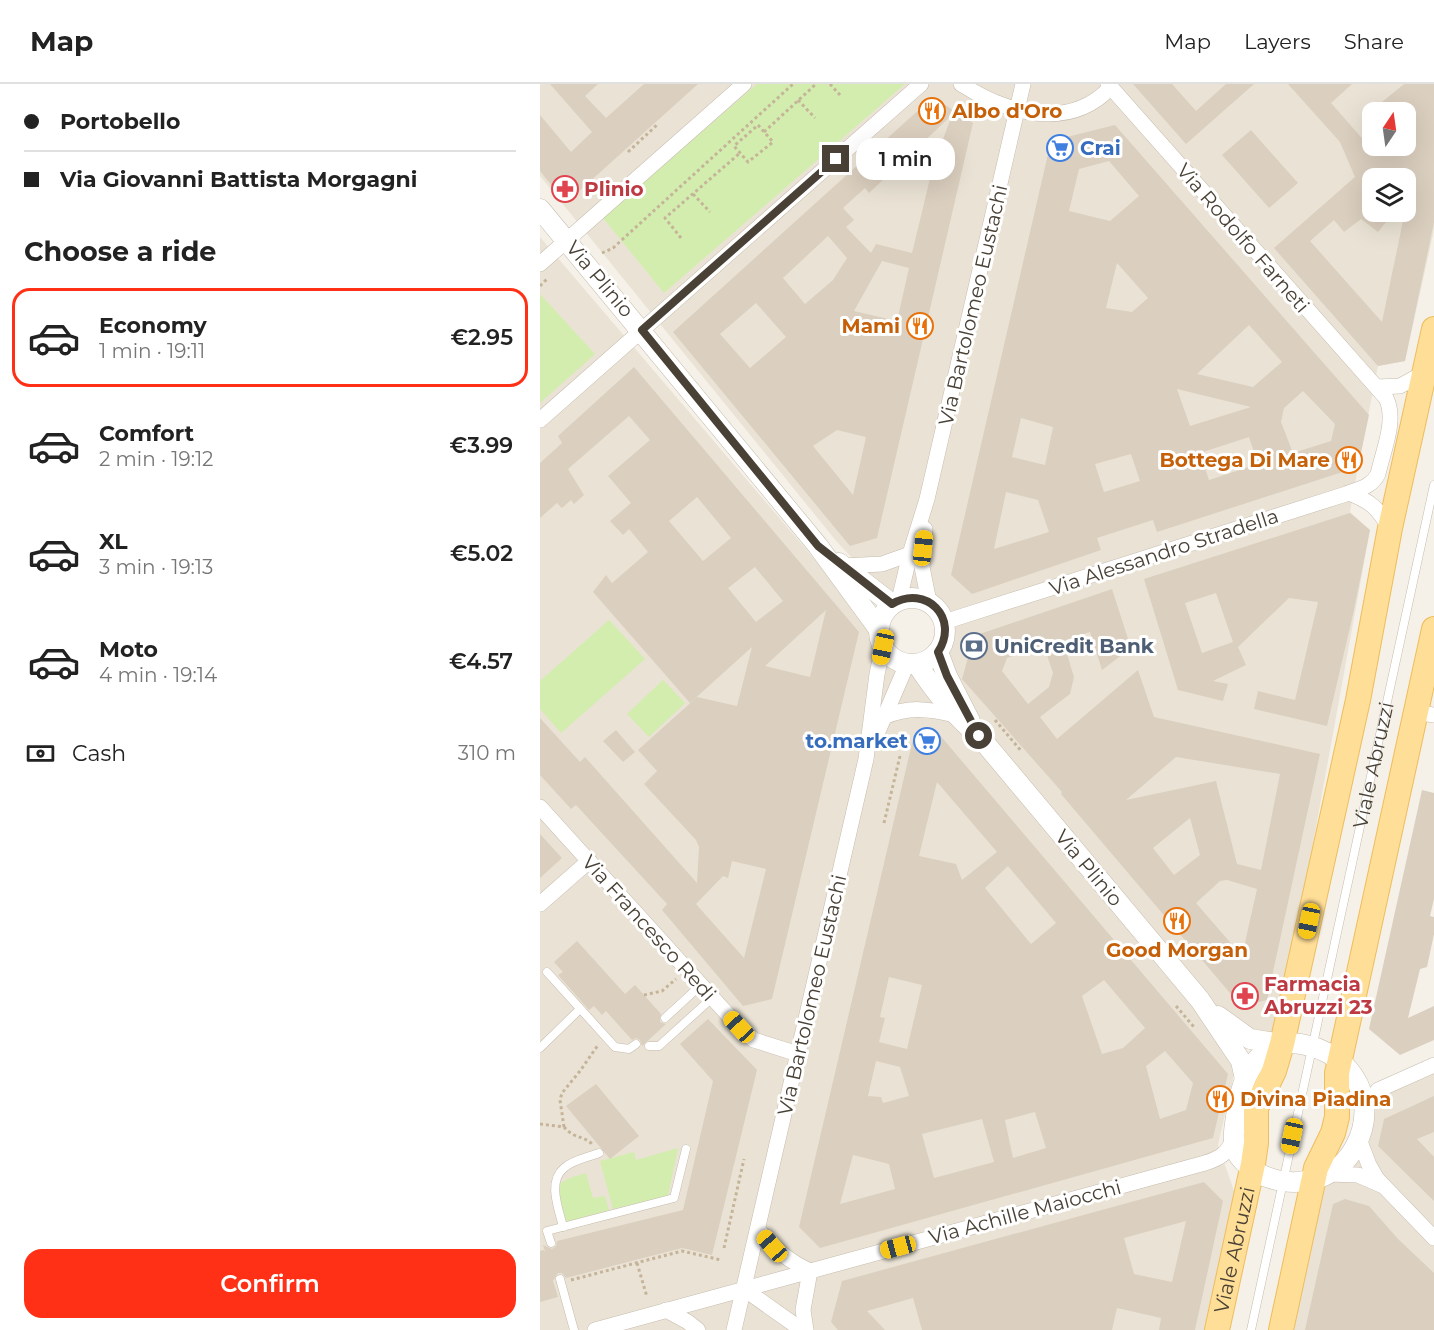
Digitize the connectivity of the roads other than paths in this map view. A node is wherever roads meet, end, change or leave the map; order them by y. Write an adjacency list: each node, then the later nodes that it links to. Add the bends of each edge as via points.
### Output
1 (744, 84): 8 (street)
2 (921, 84): 11 (street)
3 (961, 84): 6 (street)
4 (1023, 84): 6 (street, Via Bartolomeo Eustachi)
5 (1109, 86): 6 (street, via 1103,96 1077,111 1059,115); 13 (street, Via Rodolfo Farneti)
6 (1018, 110): 19 (street, Via Bartolomeo Eustachi)
7 (540, 209): 8 (street, Via Plinio)
8 (567, 240): 9 (street); 11 (street, Via Plinio)
9 (540, 264)
10 (1434, 329): 12 (main road, Viale Abruzzi)
11 (642, 330): 15 (street); 21 (street, Via Plinio)
12 (1424, 373): 13 (street, via 1400,386); 14 (main road, Viale Abruzzi)
13 (1377, 387): 16 (street, Via Rodolfo Farneti, via 1389,406 1390,419)
14 (1425, 413): 20 (main road, Viale Abruzzi)
15 (540, 420)
16 (1378, 474): 18 (street, Via Alessandro Stradella, via 1367,486)
17 (1434, 484): 47 (lane, Viale Abruzzi)
18 (1350, 493): 20 (street, via 1368,501); 26 (street, Via Alessandro Stradella)
19 (927, 499): 22 (street, Via Bartolomeo Eustachi); 25 (street, Via Bartolomeo Eustachi, via 922,567)
20 (1390, 528): 46 (main road, Viale Abruzzi, via 1358,700)
21 (818, 546): 23 (street, Via Plinio); 28 (street, Via Plinio)
22 (910, 554): 23 (street, via 882,564); 24 (street, Via Bartolomeo Eustachi)
23 (843, 566): 24 (street, Via Plinio)
24 (895, 602): 25 (street, via 911,597); 28 (street, Via Bartolomeo Eustachi, via 883,614)
25 (928, 602): 26 (street, Via Bartolomeo Eustachi)
26 (944, 622): 29 (street, via 945,638)
27 (1434, 629): 31 (main road, Viale Abruzzi)
28 (881, 638): 30 (street, via 893,658); 35 (street, Via Bartolomeo Eustachi)
29 (938, 652): 30 (street); 34 (street, Via Plinio)
30 (912, 664): 32 (street, Via Plinio); 33 (street, Via Bartolomeo Eustachi)
31 (1425, 713): 51 (main road, Viale Abruzzi)
32 (955, 715): 33 (street, via 915,708); 34 (street, Via Plinio)
33 (884, 717): 35 (street, Via Bartolomeo Eustachi)
34 (979, 736): 42 (street, Via Plinio)
35 (866, 759): 50 (street, Via Bartolomeo Eustachi)
36 (540, 807): 37 (street, Via Francesco Redi)
37 (589, 861): 38 (street); 40 (street, Via Francesco Redi)
38 (540, 904)
39 (547, 972): 43 (lane)
40 (700, 985): 41 (street, Via Francesco Redi); 44 (lane)
41 (712, 998): 48 (lane, via 659,1046); 50 (street, Via Francesco Redi, via 754,1040)
42 (1200, 1000): 46 (street, Via Plinio, via 1244,1036); 53 (street, Via Plinio, via 1241,1061)
43 (580, 1010): 45 (lane, via 615,1047 629,1049); 49 (lane)
44 (665, 1018)
45 (636, 1044)
46 (1282, 1044): 47 (street); 53 (street, via 1264,1052); 59 (main road, Viale Abruzzi, via 1256,1108)
47 (1312, 1045): 51 (street); 61 (lane, Viale Abruzzi)
48 (649, 1046)
49 (540, 1048)
50 (798, 1054): 64 (street, Via Bartolomeo Eustachi)
51 (1340, 1059): 54 (street, via 1359,1086); 60 (main road, Viale Abruzzi, via 1336,1078 1338,1117 1317,1163)
52 (1434, 1065): 54 (street, via 1378,1090)
53 (1245, 1079): 55 (street)
54 (1364, 1110): 56 (street)
55 (1234, 1137): 59 (street, Viale Abruzzi, via 1237,1152); 67 (street, Via Achille Maiocchi, via 1227,1153 1211,1161)
56 (1359, 1139): 60 (street, via 1348,1158); 62 (street)
57 (686, 1149): 63 (lane, via 674,1198)
58 (597, 1154): 63 (lane, via 565,1167 558,1175 555,1191)
59 (1252, 1169): 61 (street, Viale Abruzzi); 76 (main road, Viale Abruzzi)
60 (1321, 1177): 61 (street, Viale Abruzzi); 62 (street, via 1358,1175); 78 (main road, Viale Abruzzi)
61 (1282, 1182): 77 (lane, Viale Abruzzi)
62 (1383, 1186): 65 (street)
63 (563, 1227): 66 (lane, via 547,1231)
64 (758, 1230): 67 (street, via 782,1256); 69 (street, Via Bartolomeo Eustachi)
65 (1434, 1238)
66 (550, 1243)
67 (810, 1271): 69 (street, Via Achille Maiocchi); 75 (street)
68 (561, 1281): 71 (lane)
69 (744, 1289): 70 (street, Via Achille Maiocchi); 74 (street, Via Bartolomeo Eustachi); 75 (street)
70 (666, 1310): 72 (street, Via Achille Maiocchi); 73 (street)
71 (574, 1330)
72 (595, 1330)
73 (698, 1330)
74 (734, 1330)
75 (804, 1330)
76 (1216, 1330)
77 (1251, 1330)
78 (1281, 1330)

